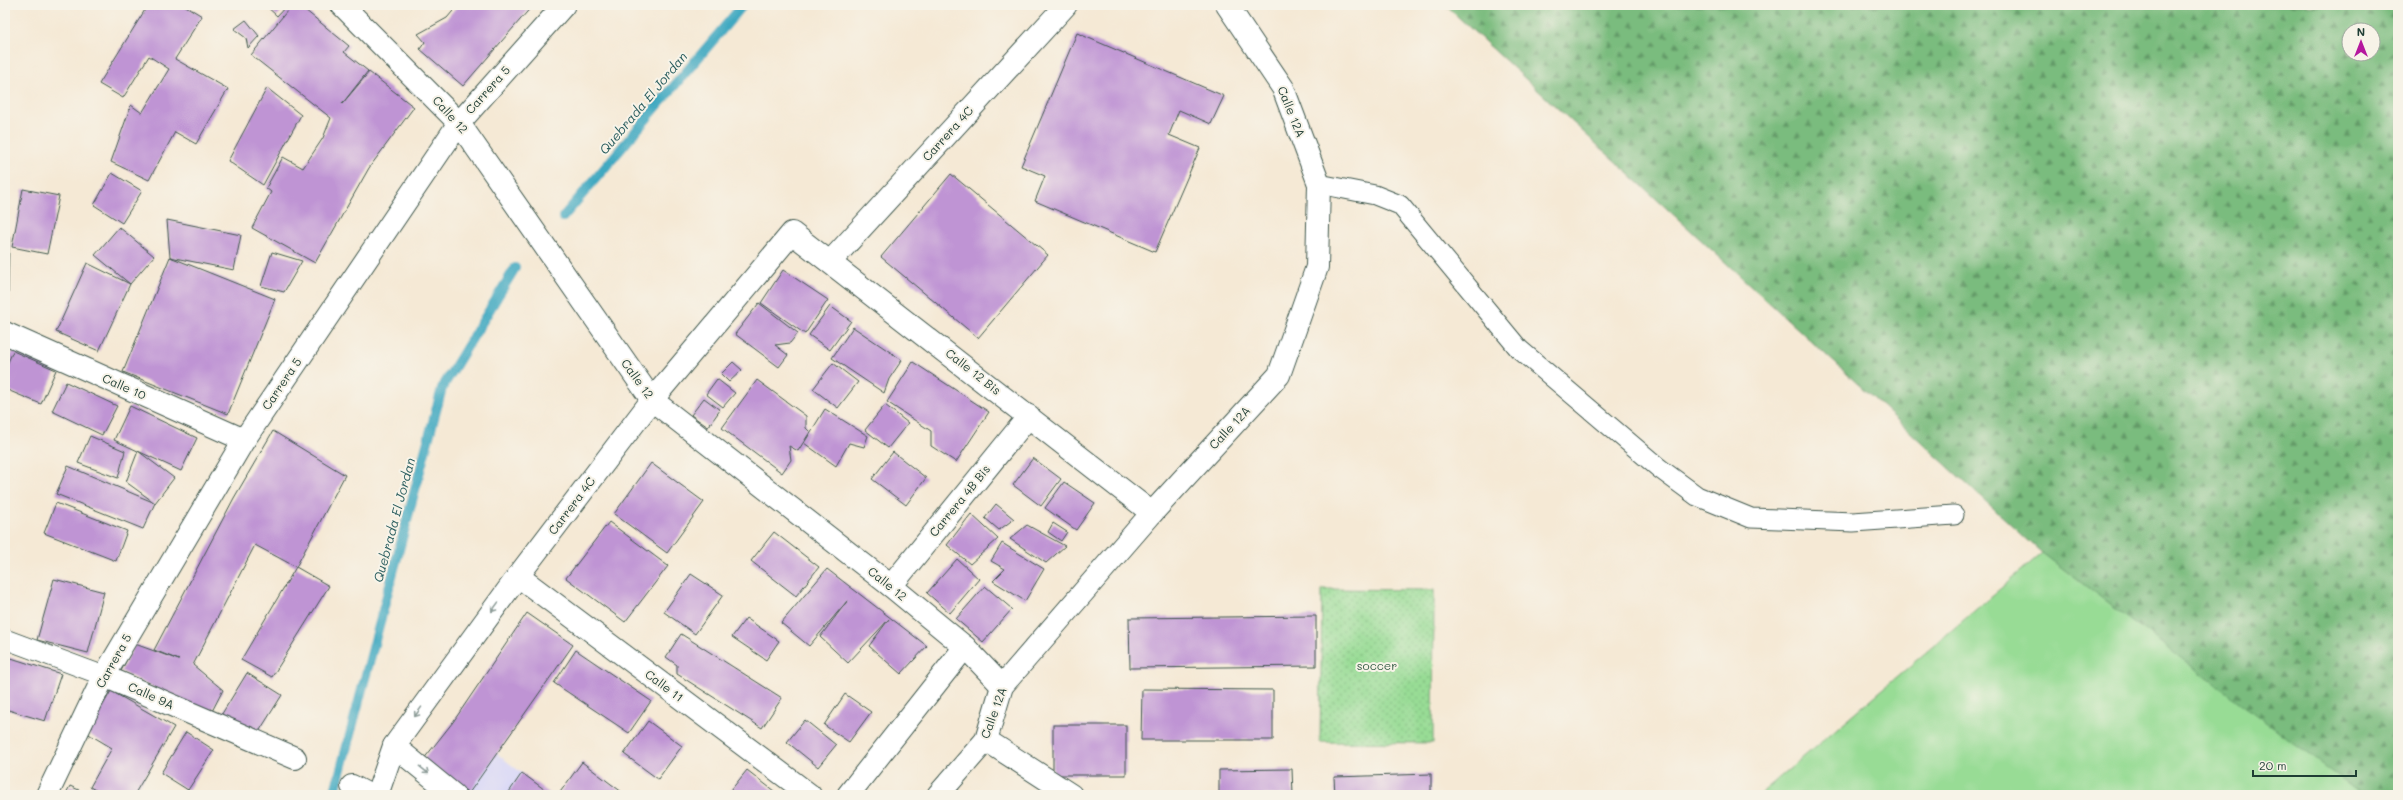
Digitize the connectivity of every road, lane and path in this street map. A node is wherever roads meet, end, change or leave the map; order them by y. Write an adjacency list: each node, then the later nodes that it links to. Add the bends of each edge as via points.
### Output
1 (342, 5): 5 (street, Calle 12)
2 (564, 5): 5 (street, Carrera 5)
3 (1066, 5): 8 (street, Carrera 4C)
4 (1227, 5): 6 (street, Calle 12A, via 1282,88)
5 (459, 122): 10 (street, Calle 12); 12 (street, Carrera 5)
6 (1319, 184): 13 (street, Calle 12A, via 1318,267 1278,375); 14 (lane, via 1375,195 1400,205 1519,349 1659,468 1697,496 1751,518 1853,522)
7 (792, 233): 8 (street, Calle 12 Bis); 10 (street, Carrera 4C)
8 (830, 262): 11 (street, Calle 12 Bis)
9 (5, 333): 12 (street, Calle 10)
10 (652, 400): 15 (street, Carrera 4C); 16 (street, Calle 12)
11 (1029, 416): 13 (street, Calle 12 Bis); 16 (street, Carrera 4B Bis)
12 (244, 440): 19 (street, Carrera 5)
13 (1152, 512): 20 (street, Calle 12A)
14 (1954, 515)
15 (518, 576): 22 (street, Carrera 4C, one-way to 22); 27 (street, Calle 11)
16 (891, 586): 18 (street, Calle 12)
17 (5, 639): 19 (lane, Calle 9A)
18 (965, 647): 20 (street, Calle 12); 28 (street)
19 (104, 676): 23 (street, Calle 9A); 24 (street, Carrera 5)
20 (1002, 686): 21 (street, Calle 12A)
21 (986, 740): 29 (street, Calle 12A); 30 (street)
22 (394, 746): 25 (street, Carrera 4C); 26 (street, one-way to 26)
23 (295, 758)
24 (47, 795)
25 (377, 795)
26 (454, 795)
27 (810, 795)
28 (848, 795)
29 (938, 795)
30 (1071, 795)

